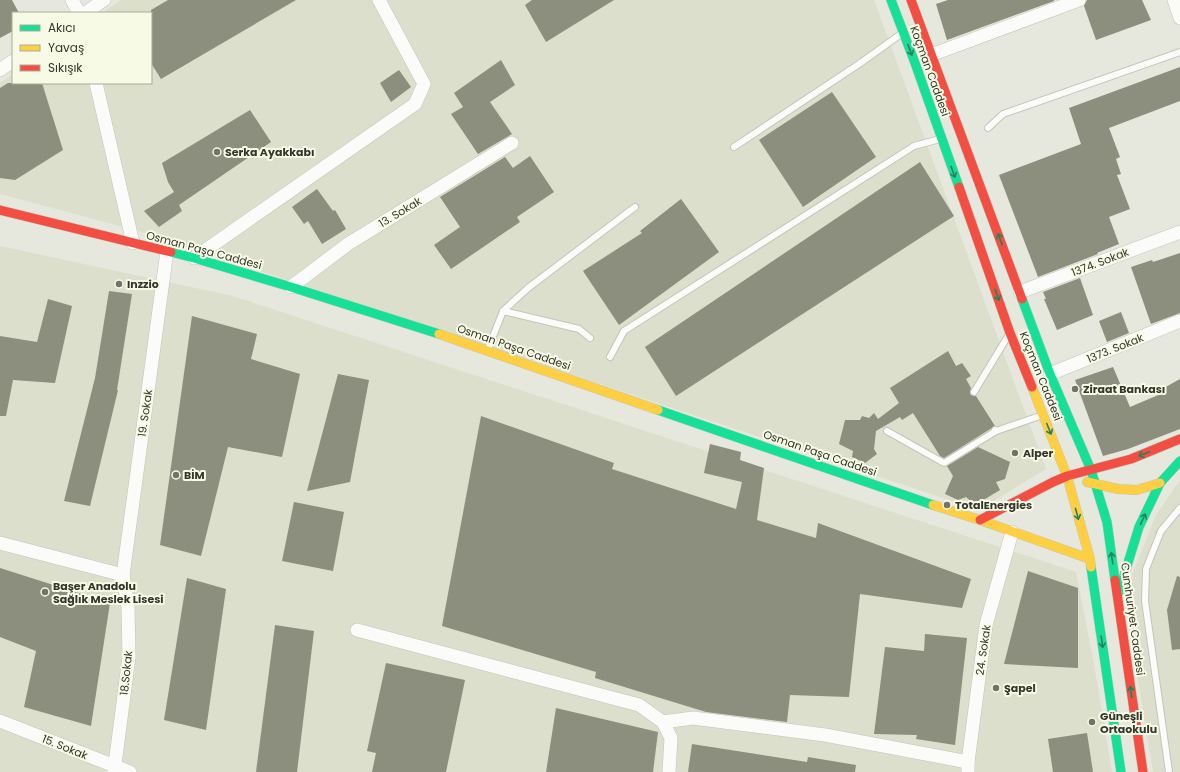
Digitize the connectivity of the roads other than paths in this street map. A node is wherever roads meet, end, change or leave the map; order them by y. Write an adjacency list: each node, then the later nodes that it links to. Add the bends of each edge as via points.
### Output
1 (72, 0): 8 (street)
2 (104, 0): 9 (street)
3 (379, 0): 26 (street, via 424,84 415,104)
4 (891, 0): 11 (main road, Koçman Caddesi)
5 (911, 0): 13 (main road, Koçman Caddesi)
6 (1079, 0): 13 (street)
7 (1174, 0): 10 (street)
8 (78, 12)
9 (86, 12)
10 (1180, 18)
11 (903, 32): 18 (main road, Koçman Caddesi, one-way to 18); 20 (lane)
12 (1180, 52): 17 (lane, via 1003,114)
13 (931, 54): 28 (main road, Koçman Caddesi, one-way to 13)
14 (12, 62): 15 (street)
15 (0, 70)
16 (96, 84): 24 (street)
17 (988, 128)
18 (942, 139): 31 (main road, Koçman Caddesi, one-way to 31); 34 (lane, via 914,146 624,331)
19 (512, 143): 27 (street, 13. Sokak, via 348,244)
20 (734, 147)
21 (636, 207): 29 (lane, via 528,288)
22 (0, 210): 24 (main road, Osman Paşa Caddesi)
23 (1180, 232): 28 (street, 1374. Sokak)
24 (133, 242): 25 (main road, Osman Paşa Caddesi)
25 (167, 251): 26 (main road, Osman Paşa Caddesi); 50 (street, 19. Sokak)
26 (194, 258): 27 (main road, Osman Paşa Caddesi)
27 (291, 287): 33 (main road, Osman Paşa Caddesi)
28 (1020, 292): 35 (main road, Koçman Caddesi)
29 (503, 311): 32 (lane, via 579,329); 33 (lane)
30 (1180, 321): 35 (street, 1373. Sokak)
31 (1010, 333): 36 (lane); 37 (main road, Koçman Caddesi)
32 (590, 338)
33 (487, 351): 46 (main road, Osman Paşa Caddesi)
34 (610, 357)
35 (1050, 374): 41 (main road, Koçman Caddesi)
36 (974, 392)
37 (1043, 415): 38 (lane, via 996,430 944,463); 42 (main road, Koçman Caddesi, one-way to 42)
38 (887, 431)
39 (1180, 439): 41 (main road, one-way to 41)
40 (1180, 460): 43 (main road)
41 (1091, 470): 42 (main road); 44 (main road, Cumhuriyet Caddesi)
42 (1067, 476): 44 (main road); 46 (main road); 49 (main road, Koçman Caddesi, one-way to 49)
43 (1160, 483): 44 (main road, via 1137,490 1118,490); 51 (main road, one-way to 43, via 1139,527)
44 (1096, 485): 51 (main road, Cumhuriyet Caddesi, one-way to 44, via 1107,522)
45 (1180, 508): 61 (lane, via 1161,531 1146,569 1144,601)
46 (980, 520): 47 (main road, Osman Paşa Caddesi)
47 (1012, 532): 49 (main road, Osman Paşa Caddesi); 55 (street, 24. Sokak, via 986,625)
48 (0, 543): 50 (street)
49 (1090, 559): 59 (main road, Koçman Caddesi, one-way to 59)
50 (123, 575): 56 (street, 18.Sokak, via 128,607 129,657)
51 (1117, 596): 60 (main road, Cumhuriyet Caddesi, one-way to 51)
52 (357, 630): 54 (street, via 639,705)
53 (0, 721): 56 (street, 15. Sokak)
54 (663, 722): 55 (street, via 693,718 825,735); 58 (street, via 671,738)
55 (968, 767)
56 (114, 769): 57 (street, 15. Sokak)
57 (130, 772)
58 (669, 772)
59 (1121, 772)
60 (1143, 772)
61 (1169, 772)

